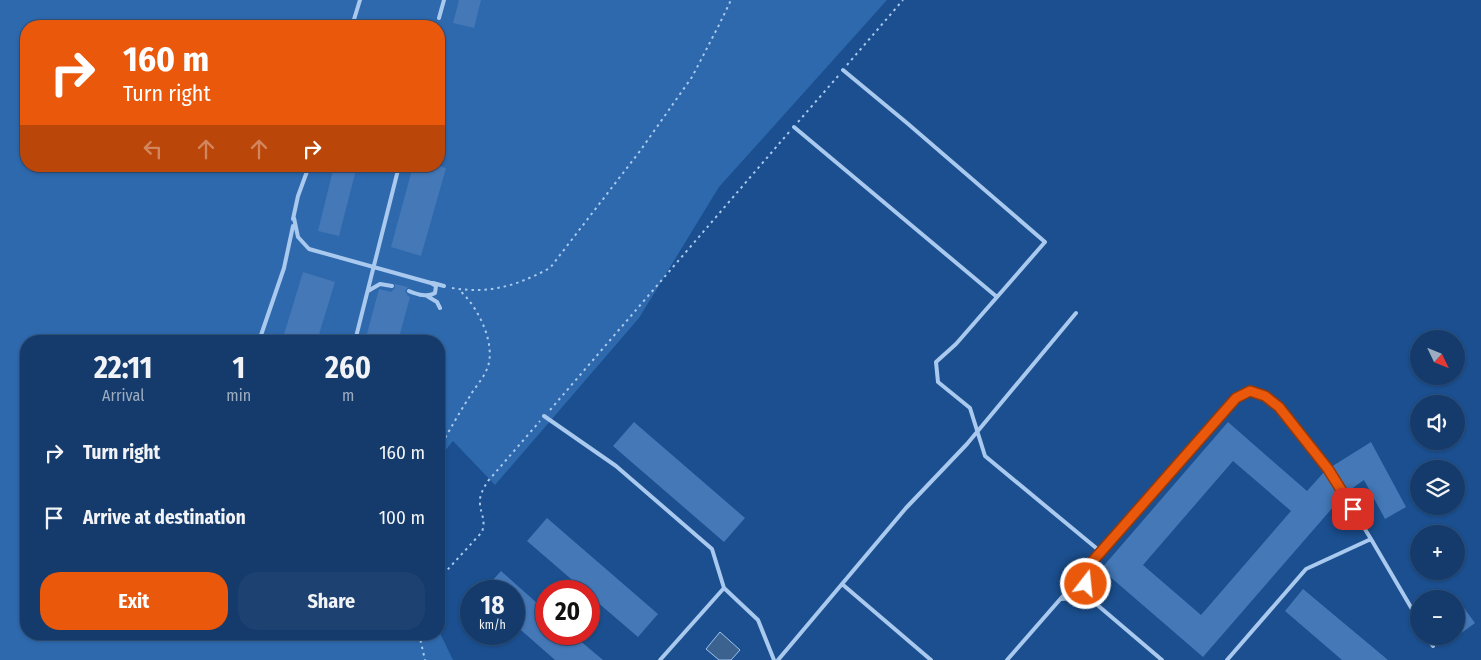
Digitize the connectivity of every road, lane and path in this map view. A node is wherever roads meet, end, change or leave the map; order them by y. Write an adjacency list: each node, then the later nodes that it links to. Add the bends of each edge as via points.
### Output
1 (360, 0): 6 (lane)
2 (444, 0): 5 (lane)
3 (731, 0): 16 (path, via 692,77 550,268 530,279 488,291)
4 (903, 0): 7 (path)
5 (439, 18)
6 (354, 20)
7 (843, 70): 8 (path); 20 (lane, via 1045,242)
8 (794, 127): 20 (lane); 25 (path)
9 (307, 172): 11 (lane)
10 (398, 172): 12 (lane)
11 (294, 218): 12 (lane, via 298,237 309,249); 23 (lane, via 286,260)
12 (374, 267): 13 (lane); 17 (lane)
13 (431, 282): 15 (lane); 19 (lane, via 436,289)
14 (392, 286): 17 (lane, via 380,284)
15 (444, 286): 16 (path)
16 (457, 288): 27 (path, via 476,308 486,334 490,358)
17 (368, 291): 24 (lane)
18 (409, 291): 19 (lane)
19 (427, 296): 21 (lane)
20 (997, 297): 26 (lane, via 936,362 938,382 970,408)
21 (440, 308)
22 (1076, 313): 26 (lane)
23 (261, 335)
24 (357, 335)
25 (544, 416): 31 (path, via 488,482 480,504 485,523 482,532); 33 (lane, via 616,466 712,549)
26 (977, 432): 29 (lane, via 985,456); 32 (lane, via 906,508)
27 (445, 439)
28 (1371, 539): 29 (lane, via 1328,469 1279,407 1265,396 1250,391 1236,398); 36 (lane); 45 (lane, via 1306,569)
29 (1101, 552): 30 (lane)
30 (1084, 571): 34 (lane); 35 (lane)
31 (445, 572)
32 (842, 584): 41 (lane); 42 (lane)
33 (724, 588): 39 (lane); 40 (lane, via 758,620)
34 (1088, 597): 35 (lane); 44 (lane)
35 (1060, 599): 43 (lane)
36 (1410, 606)
37 (420, 640): 38 (path)
38 (425, 660)
39 (660, 660)
40 (774, 660)
41 (778, 660)
42 (932, 660)
43 (1007, 660)
44 (1162, 660)
45 (1227, 660)

